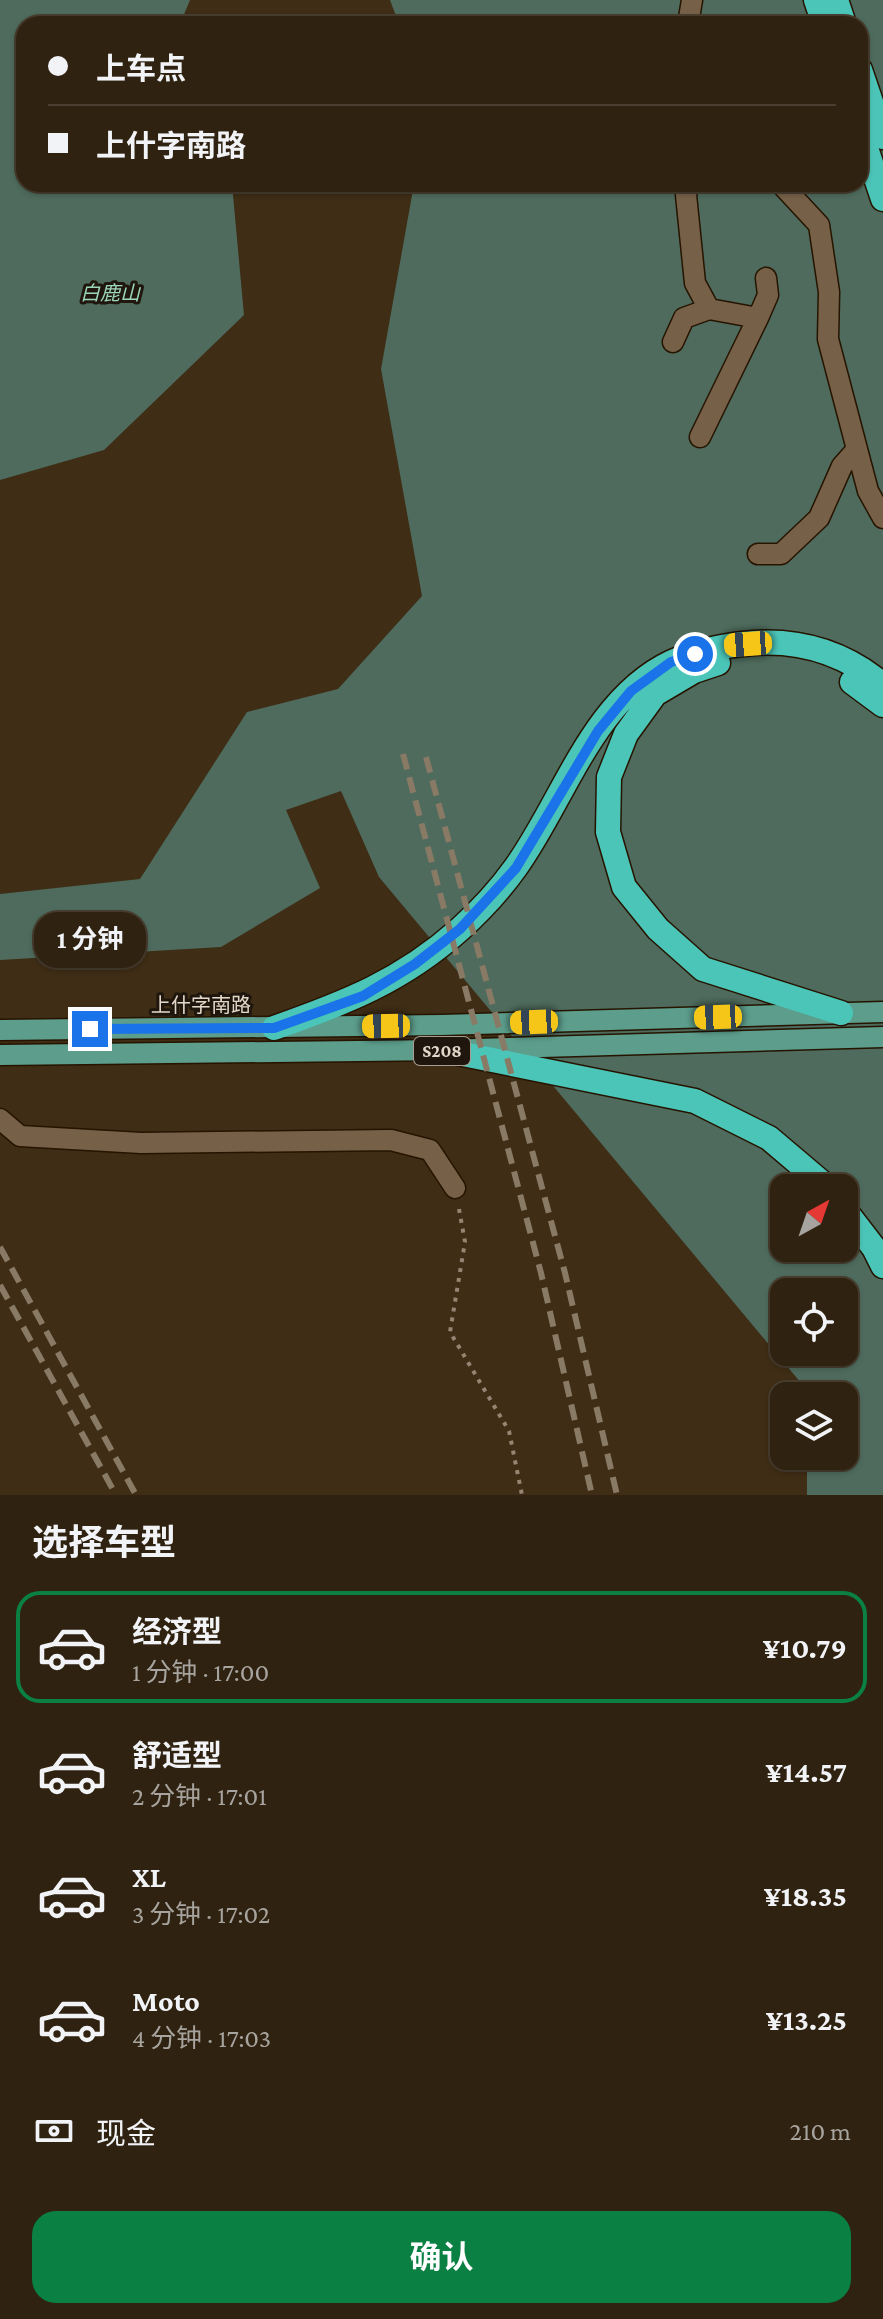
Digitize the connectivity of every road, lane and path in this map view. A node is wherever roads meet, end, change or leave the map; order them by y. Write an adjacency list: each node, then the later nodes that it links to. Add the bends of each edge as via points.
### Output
1 (868, 93): 2 (highway)
2 (883, 137)
3 (868, 154): 6 (highway)
4 (687, 192): 8 (street, via 695,283)
5 (788, 192): 12 (street, via 819,225 829,292 828,339)
6 (883, 199)
7 (766, 278): 9 (street, via 768,295)
8 (709, 309): 9 (street); 10 (street, via 684,318)
9 (758, 318): 11 (street)
10 (673, 342)
11 (700, 437)
12 (857, 449): 13 (street, via 868,491); 14 (street, via 842,466 819,518 781,554)
13 (883, 518)
14 (758, 554)
15 (883, 685): 19 (highway, via 837,653 777,642 720,646 671,662 631,691 598,731 516,868 460,929 363,996)
16 (883, 705): 18 (highway, via 832,670 791,657 742,655 694,671 655,694 626,734 609,777 608,832 624,887 658,929 703,969)
17 (883, 1012): 18 (main road, 上什字南路 / S208)
18 (841, 1013): 19 (main road, 上什字南路 / S208)
19 (274, 1028): 20 (main road, 上什字南路 / S208)
20 (0, 1030)
21 (883, 1037): 22 (main road, S208)
22 (443, 1050): 23 (main road, S208); 25 (highway, via 695,1101 769,1138)
23 (0, 1055)
24 (0, 1119): 26 (street, via 20,1136 141,1143 391,1140 430,1150)
25 (811, 1174)
26 (455, 1188): 29 (path, via 465,1242 450,1332 509,1431)
27 (858, 1227): 28 (highway)
28 (883, 1266)
29 (522, 1495)

